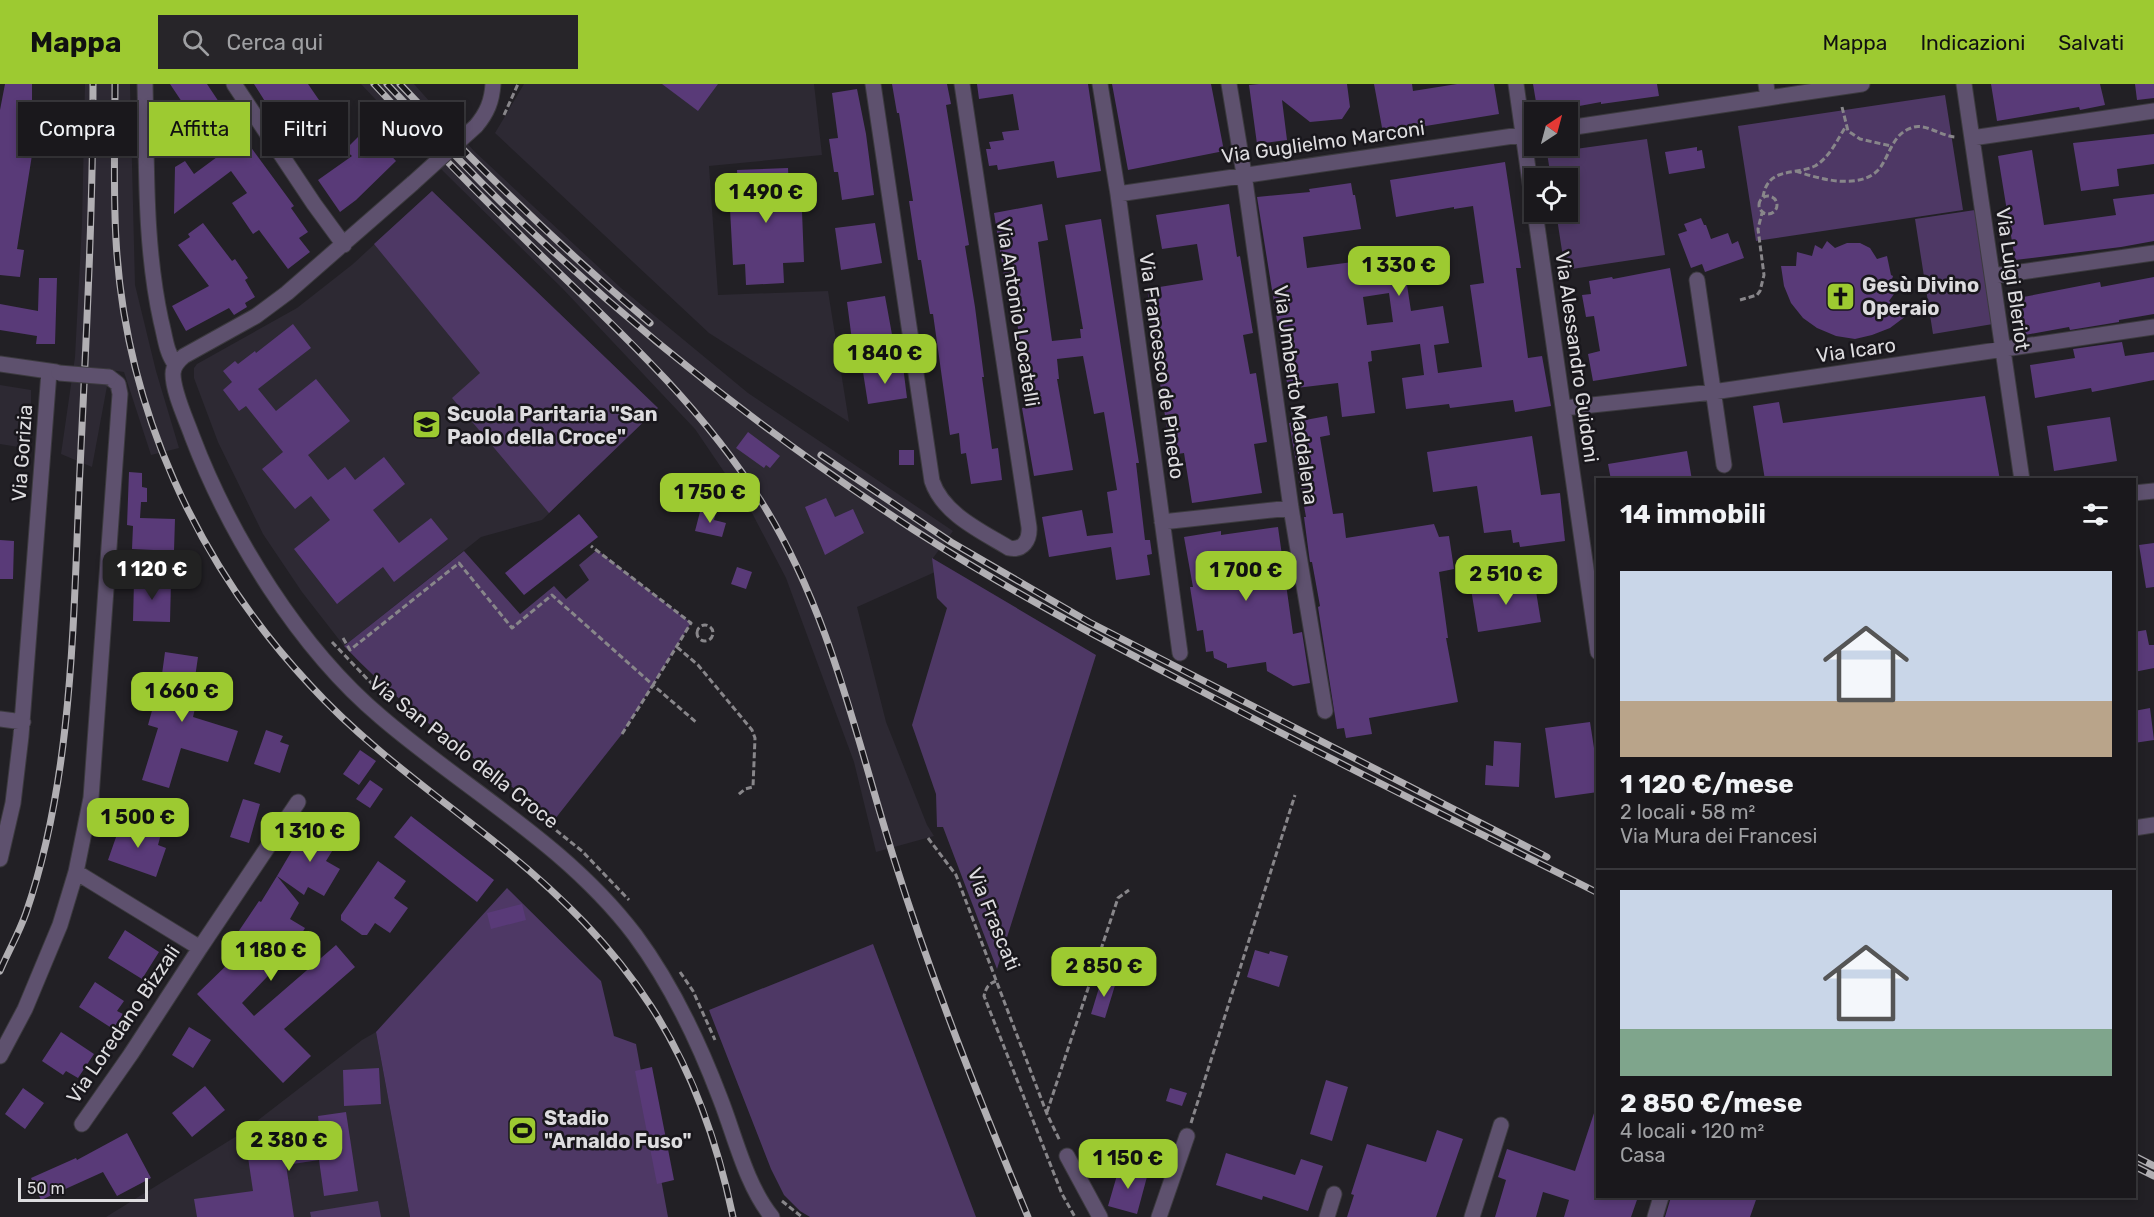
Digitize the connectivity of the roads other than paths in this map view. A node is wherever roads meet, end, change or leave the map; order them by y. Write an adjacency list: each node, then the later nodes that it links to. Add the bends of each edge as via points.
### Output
1 (146, 84): 27 (street, Via San Paolo della Croce, via 146,210 157,301 169,355)
2 (234, 84): 20 (street)
3 (493, 84): 20 (street, bridge, via 489,107 476,126)
4 (873, 84): 5 (street, Via Antonio Locatelli, via 932,481 939,498 957,515 1009,548 1017,549 1029,536 1029,527)
5 (962, 84)
6 (1100, 84): 18 (street, Via Francesco de Pinedo)
7 (1229, 84): 17 (street, Via Umberto Maddalena)
8 (1516, 84): 13 (street, Via Alessandro Guidoni)
9 (1862, 84): 11 (street)
10 (1964, 84): 16 (street, Via Luigi Bleriot)
11 (1767, 91): 14 (street)
12 (2154, 111): 16 (street)
13 (1524, 115)
14 (1578, 126)
15 (1524, 135): 17 (street, Via Guglielmo Marconi)
16 (1972, 138): 22 (street, Via Luigi Bleriot)
17 (1244, 174): 18 (street, Via Guglielmo Marconi); 35 (street, Via Umberto Maddalena)
18 (1118, 194): 36 (street, Via Francesco de Pinedo)
19 (1537, 222): 30 (street, Via Alessandro Guidoni)
20 (344, 245): 27 (street, via 269,307 183,356)
21 (2154, 253): 22 (street)
22 (1993, 276): 25 (street, Via Luigi Bleriot)
23 (1697, 280): 29 (street)
24 (2154, 327): 25 (street, Via Icaro)
25 (2002, 350): 29 (street, Via Icaro); 32 (street, Via Luigi Bleriot)
26 (0, 364): 28 (street)
27 (176, 364): 55 (street, Via San Paolo della Croce, via 176,388 205,466 246,548 274,593 332,669 365,704 544,842 623,920 682,1010 760,1200)
28 (54, 372): 41 (street, Via Gorizia); 46 (street, bridge, via 109,376 118,384 120,394 95,762)
29 (1713, 392): 30 (street, Via Icaro); 31 (street)
30 (1564, 408): 37 (street, Via Alessandro Guidoni)
31 (1724, 465)
32 (2022, 478)
33 (2154, 491): 34 (street)
34 (2136, 493)
35 (1291, 508): 36 (street); 39 (street, Via Umberto Maddalena)
36 (1162, 522): 38 (street, Via Francesco de Pinedo)
37 (1596, 638)
38 (1180, 653)
39 (1325, 711)
40 (0, 719): 41 (street)
41 (22, 722): 45 (street, Via Gorizia, via 13,803)
42 (298, 802): 47 (street, Via Loredano Bizzali)
43 (2154, 825): 44 (street)
44 (2136, 828)
45 (0, 859)
46 (76, 872): 47 (street, Via Loredano Bizzali); 48 (street, via 47,959)
47 (200, 948): 49 (street, Via Loredano Bizzali)
48 (0, 1056)
49 (82, 1124)
50 (1501, 1125): 59 (street)
51 (1186, 1136): 57 (street)
52 (1067, 1156): 56 (street)
53 (1334, 1194): 58 (street)
54 (1661, 1198): 60 (street)
55 (772, 1217)
56 (1100, 1217)
57 (1159, 1217)
58 (1327, 1217)
59 (1472, 1217)
60 (1655, 1217)

